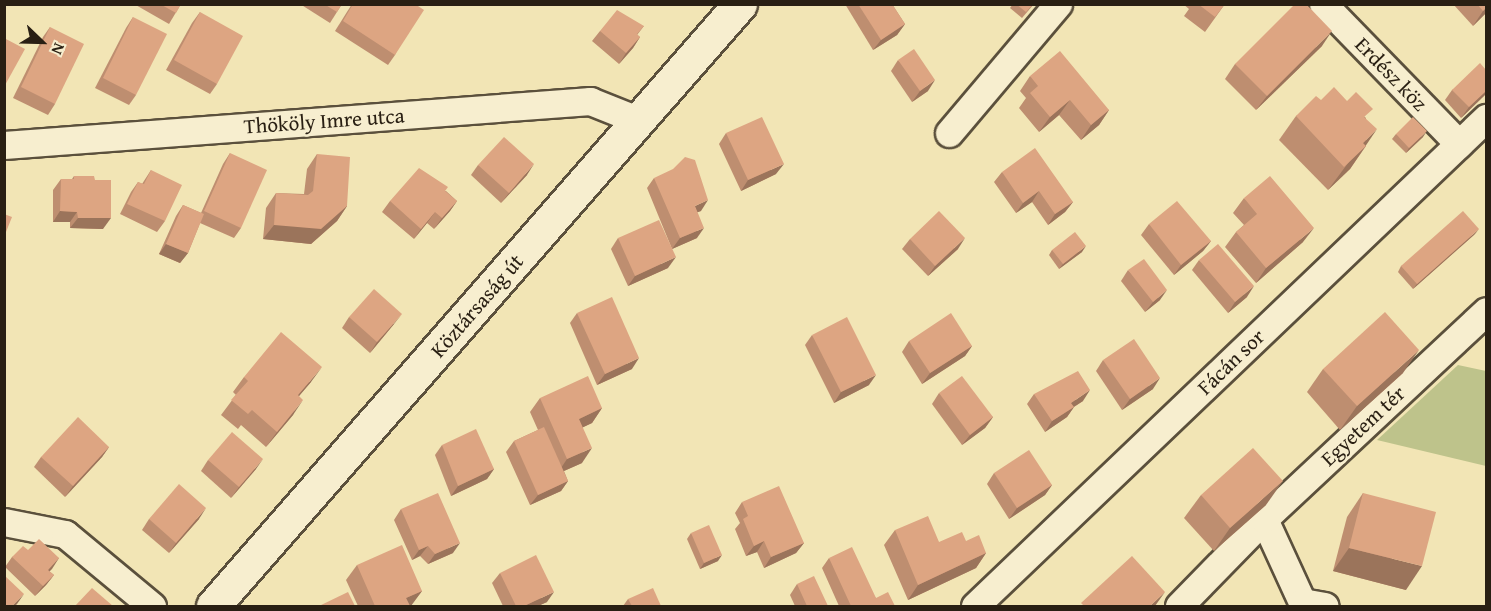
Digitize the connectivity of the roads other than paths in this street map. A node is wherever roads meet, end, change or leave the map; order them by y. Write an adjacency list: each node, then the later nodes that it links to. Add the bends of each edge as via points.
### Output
1 (740, 4): 5 (main road, Köztársaság út)
2 (1058, 4): 6 (street)
3 (1323, 4): 7 (street, Erdész köz)
4 (1486, 117): 7 (street, Fácán sor)
5 (640, 121): 8 (street, Thököly Imre utca, via 590,101); 14 (main road, Köztársaság út)
6 (949, 133)
7 (1459, 144): 15 (street, Fácán sor)
8 (4, 145)
9 (1486, 311): 10 (street, Egyetem tér)
10 (1475, 336): 11 (street, Egyetem tér)
11 (1264, 519): 16 (street, Egyetem tér); 17 (street, via 1302,602)
12 (4, 522): 13 (street, via 65,534)
13 (152, 606)
14 (213, 606)
15 (975, 606)
16 (1179, 606)
17 (1325, 606)

